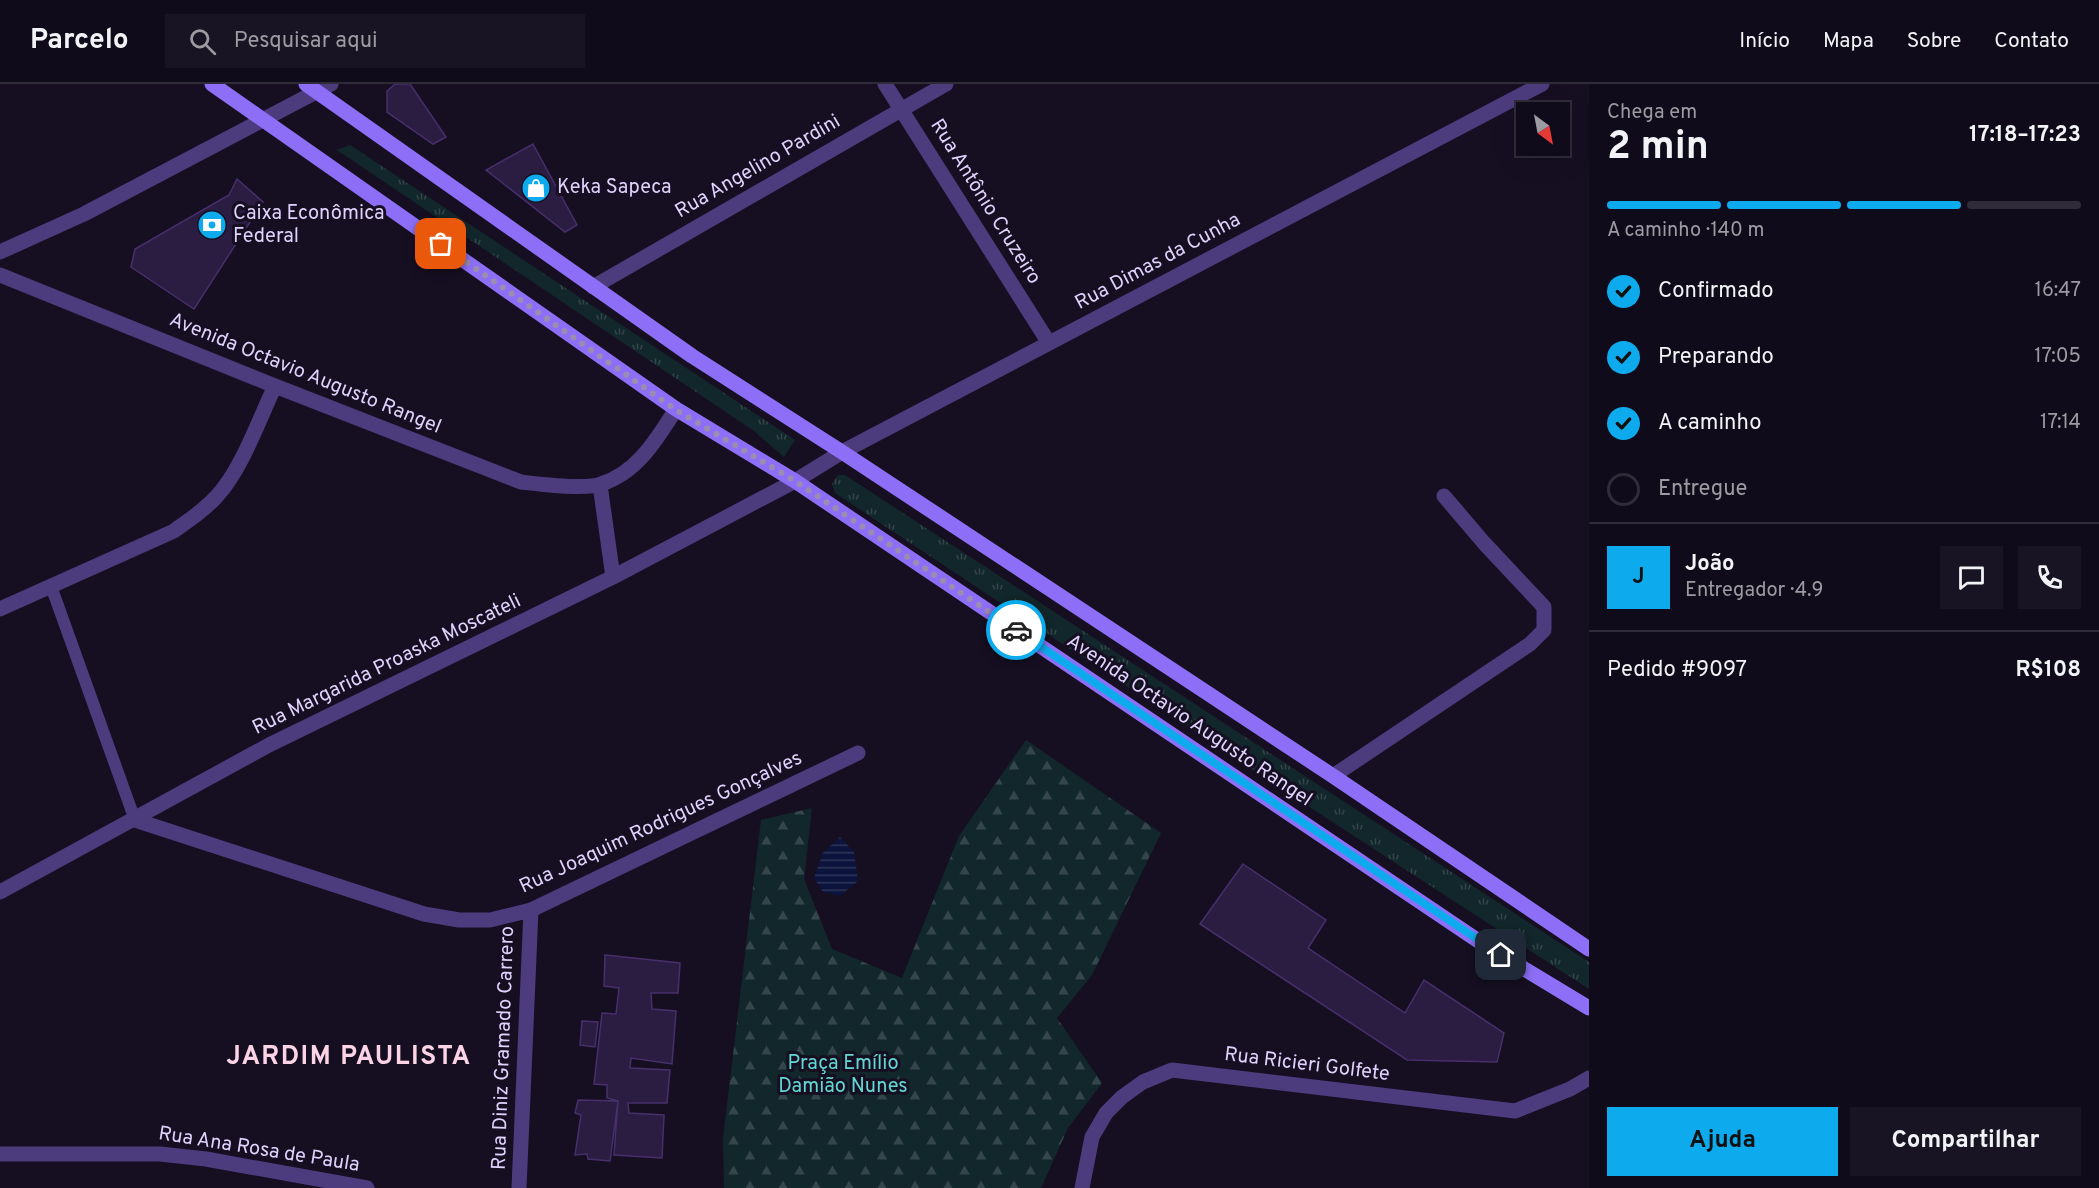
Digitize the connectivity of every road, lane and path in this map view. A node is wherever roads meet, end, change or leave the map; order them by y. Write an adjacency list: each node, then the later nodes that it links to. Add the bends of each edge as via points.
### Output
1 (212, 84): 8 (main road, Avenida Octavio Augusto Rangel)
2 (331, 84): 6 (street)
3 (885, 84): 7 (street, Rua Antônio Cruzeiro)
4 (946, 84): 7 (street, Rua Angelino Pardini)
5 (1542, 84): 12 (street, Rua Dimas da Cunha)
6 (311, 88): 8 (street); 11 (main road, Avenida Octavio Augusto Rangel)
7 (900, 109): 11 (street, Rua Angelino Pardini); 12 (street, Rua Antônio Cruzeiro)
8 (265, 120): 9 (street, via 84,214); 14 (main road, Avenida Octavio Augusto Rangel)
9 (0, 252)
10 (0, 275): 13 (street, Avenida Octavio Augusto Rangel)
11 (593, 287): 15 (main road, Avenida Octavio Augusto Rangel)
12 (1049, 343): 15 (street, Rua Dimas da Cunha)
13 (275, 386): 17 (street, Avenida Octavio Augusto Rangel, via 521,482); 20 (street, via 232,476 196,515 174,531)
14 (676, 410): 16 (main road, Avenida Octavio Augusto Rangel); 17 (street, via 652,448 627,470)
15 (842, 452): 16 (street, Rua Dimas da Cunha); 23 (main road, Avenida Octavio Augusto Rangel)
16 (795, 481): 19 (street, Rua Margarida Proaska Moscateli); 28 (main road, Avenida Octavio Augusto Rangel, via 1483,944)
17 (600, 485): 19 (street)
18 (1444, 496): 23 (street, via 1544,607 1544,630 1530,644)
19 (613, 577): 24 (street, Rua Margarida Proaska Moscateli, via 269,745)
20 (51, 586): 21 (street); 24 (lane)
21 (0, 609)
22 (858, 753): 26 (street, Rua Joaquim Rodrigues Gonçalves)
23 (1333, 776): 27 (main road, Avenida Octavio Augusto Rangel)
24 (135, 820): 25 (street, Rua Margarida Proaska Moscateli); 26 (street, Rua Joaquim Rodrigues Gonçalves, via 424,914 490,920)
25 (0, 892)
26 (531, 910): 33 (street, Rua Diniz Gramado Carrero)
27 (1589, 949)
28 (1589, 1008)
29 (1589, 1078): 34 (street, Rua Ricieri Golfete, via 1515,1111 1172,1070 1143,1082 1106,1113 1092,1137)
30 (0, 1155): 31 (street, Rua Ana Rosa de Paula, via 160,1154)
31 (326, 1184): 32 (street, Rua Ana Rosa de Paula)
32 (367, 1188)
33 (519, 1188)
34 (1082, 1188)

